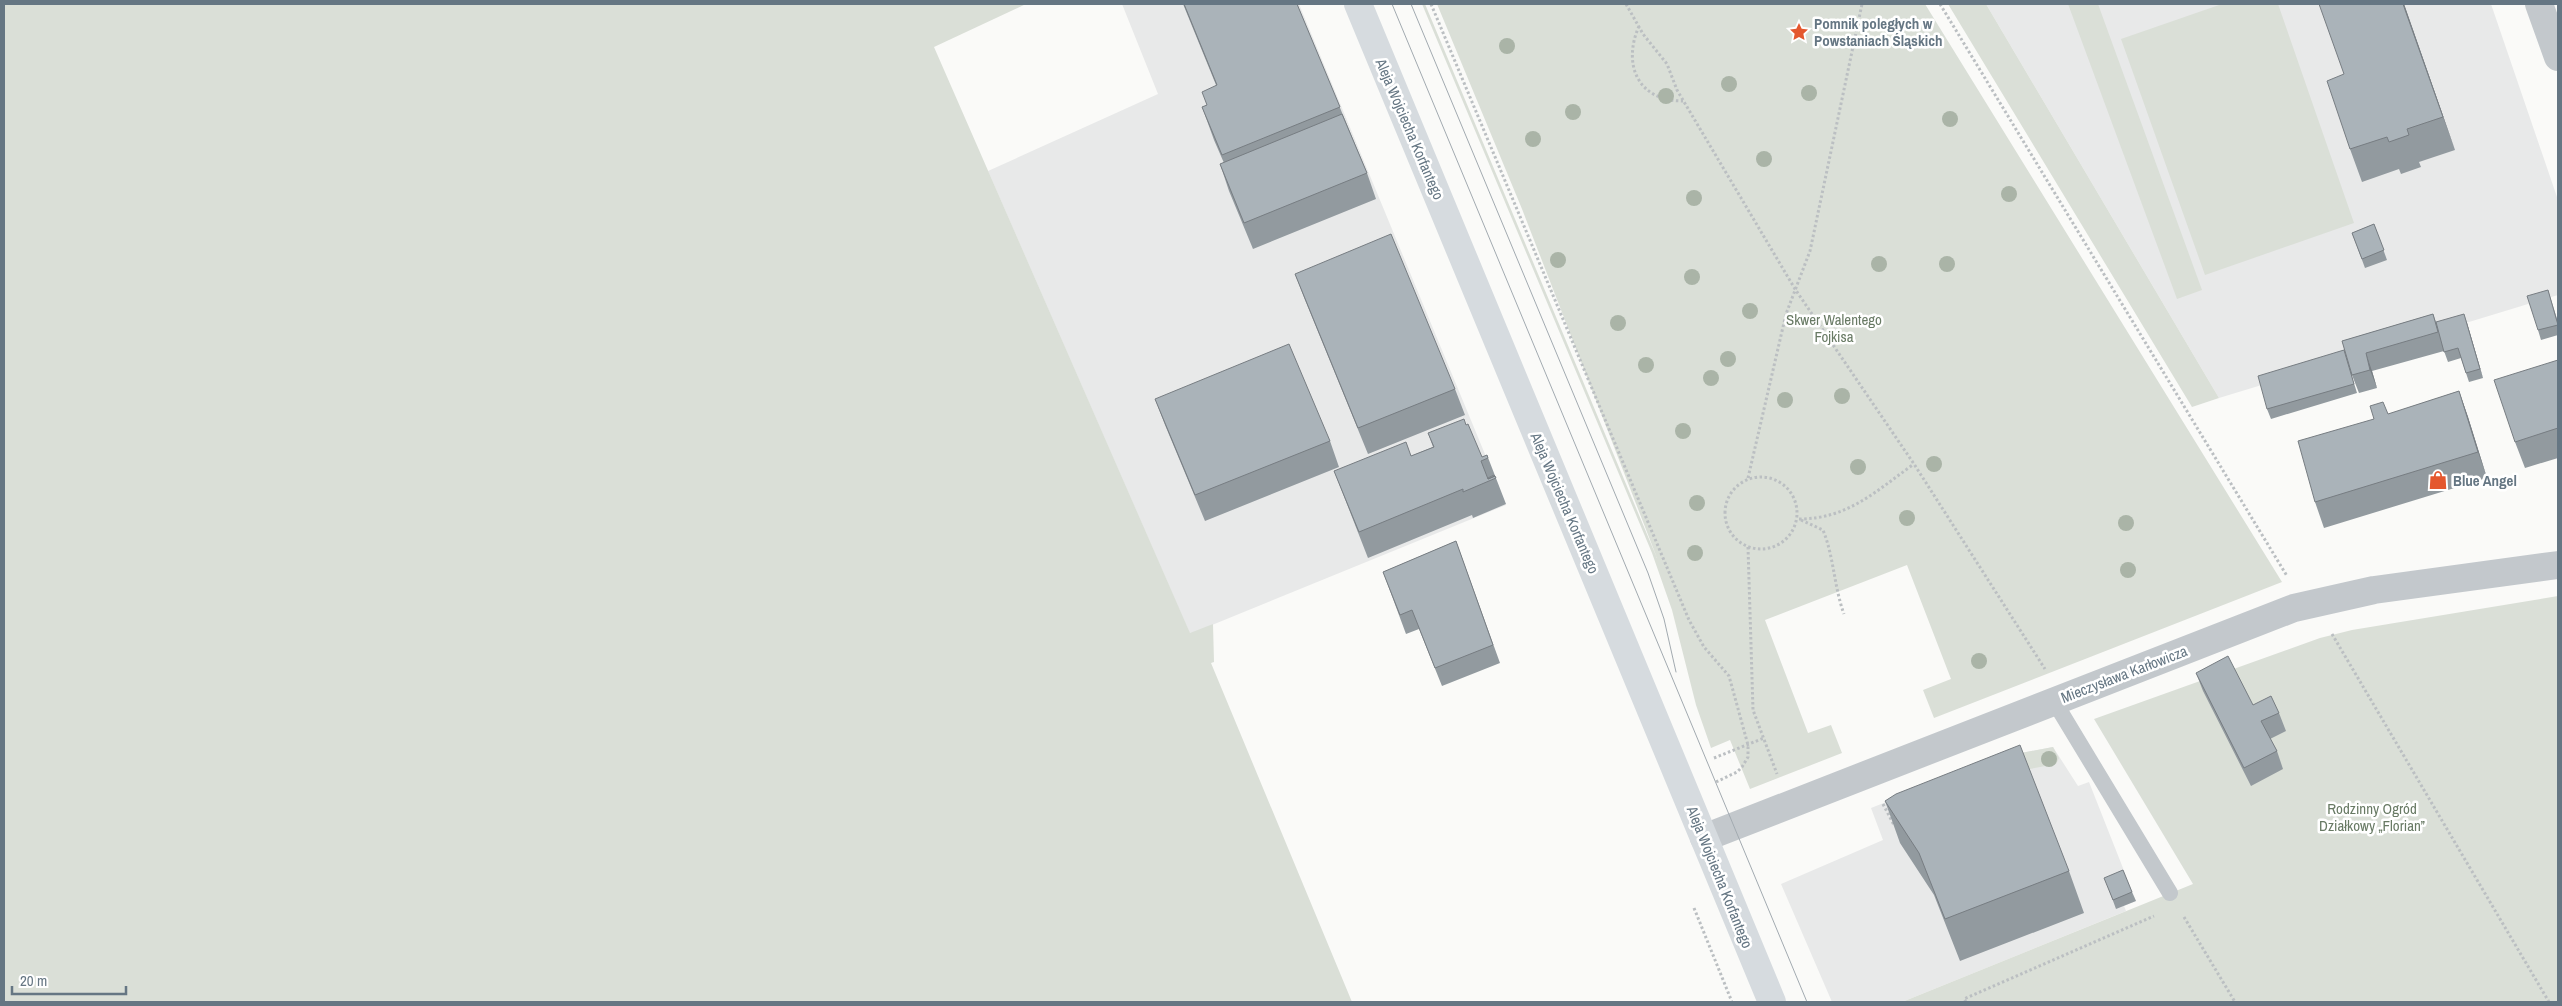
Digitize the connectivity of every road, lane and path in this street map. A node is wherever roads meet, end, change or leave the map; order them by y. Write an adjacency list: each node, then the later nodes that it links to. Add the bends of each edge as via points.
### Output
1 (1358, 4): 26 (main road, Aleja Wojciecha Korfantego)
2 (1431, 4): 21 (path, via 1689,620 1704,647 1731,682)
3 (1626, 4): 7 (path)
4 (1862, 4): 10 (path, via 1810,251)
5 (1940, 4): 16 (path)
6 (2539, 4): 8 (street)
7 (1639, 26): 9 (path, via 1667,64); 9 (path, via 1632,41 1633,64 1638,77 1657,98)
8 (2558, 57)
9 (1683, 101): 10 (path)
10 (1795, 289): 11 (path); 12 (path, via 1786,314)
11 (1914, 464): 13 (path, via 1846,510 1821,519); 19 (path)
12 (1748, 478): 13 (path, via 1772,478 1783,484 1797,503); 14 (path, via 1730,494 1725,516 1735,538)
13 (1799, 519): 14 (path, via 1780,544 1768,548); 17 (path, via 1824,530 1836,592)
14 (1748, 546): 21 (path, via 1753,710 1764,738)
15 (2558, 565): 20 (street, Mieczysława Karłowicza, via 2374,590 2294,608)
16 (2289, 580)
17 (1844, 614)
18 (2332, 635): 33 (path)
19 (2046, 672)
20 (2054, 701): 26 (street, Mieczysława Karłowicza); 27 (lane)
21 (1748, 745): 22 (path); 23 (path, via 1748,757 1742,767)
22 (1714, 758)
23 (1724, 779)
24 (1887, 815): 25 (path)
25 (1896, 827)
26 (1704, 838): 30 (main road, Aleja Wojciecha Korfantego)
27 (2174, 899): 31 (path, via 1964,999); 32 (path)
28 (1693, 900): 29 (path)
29 (1732, 1002)
30 (1772, 1002)
31 (1966, 1002)
32 (2235, 1002)
33 (2549, 1002)

